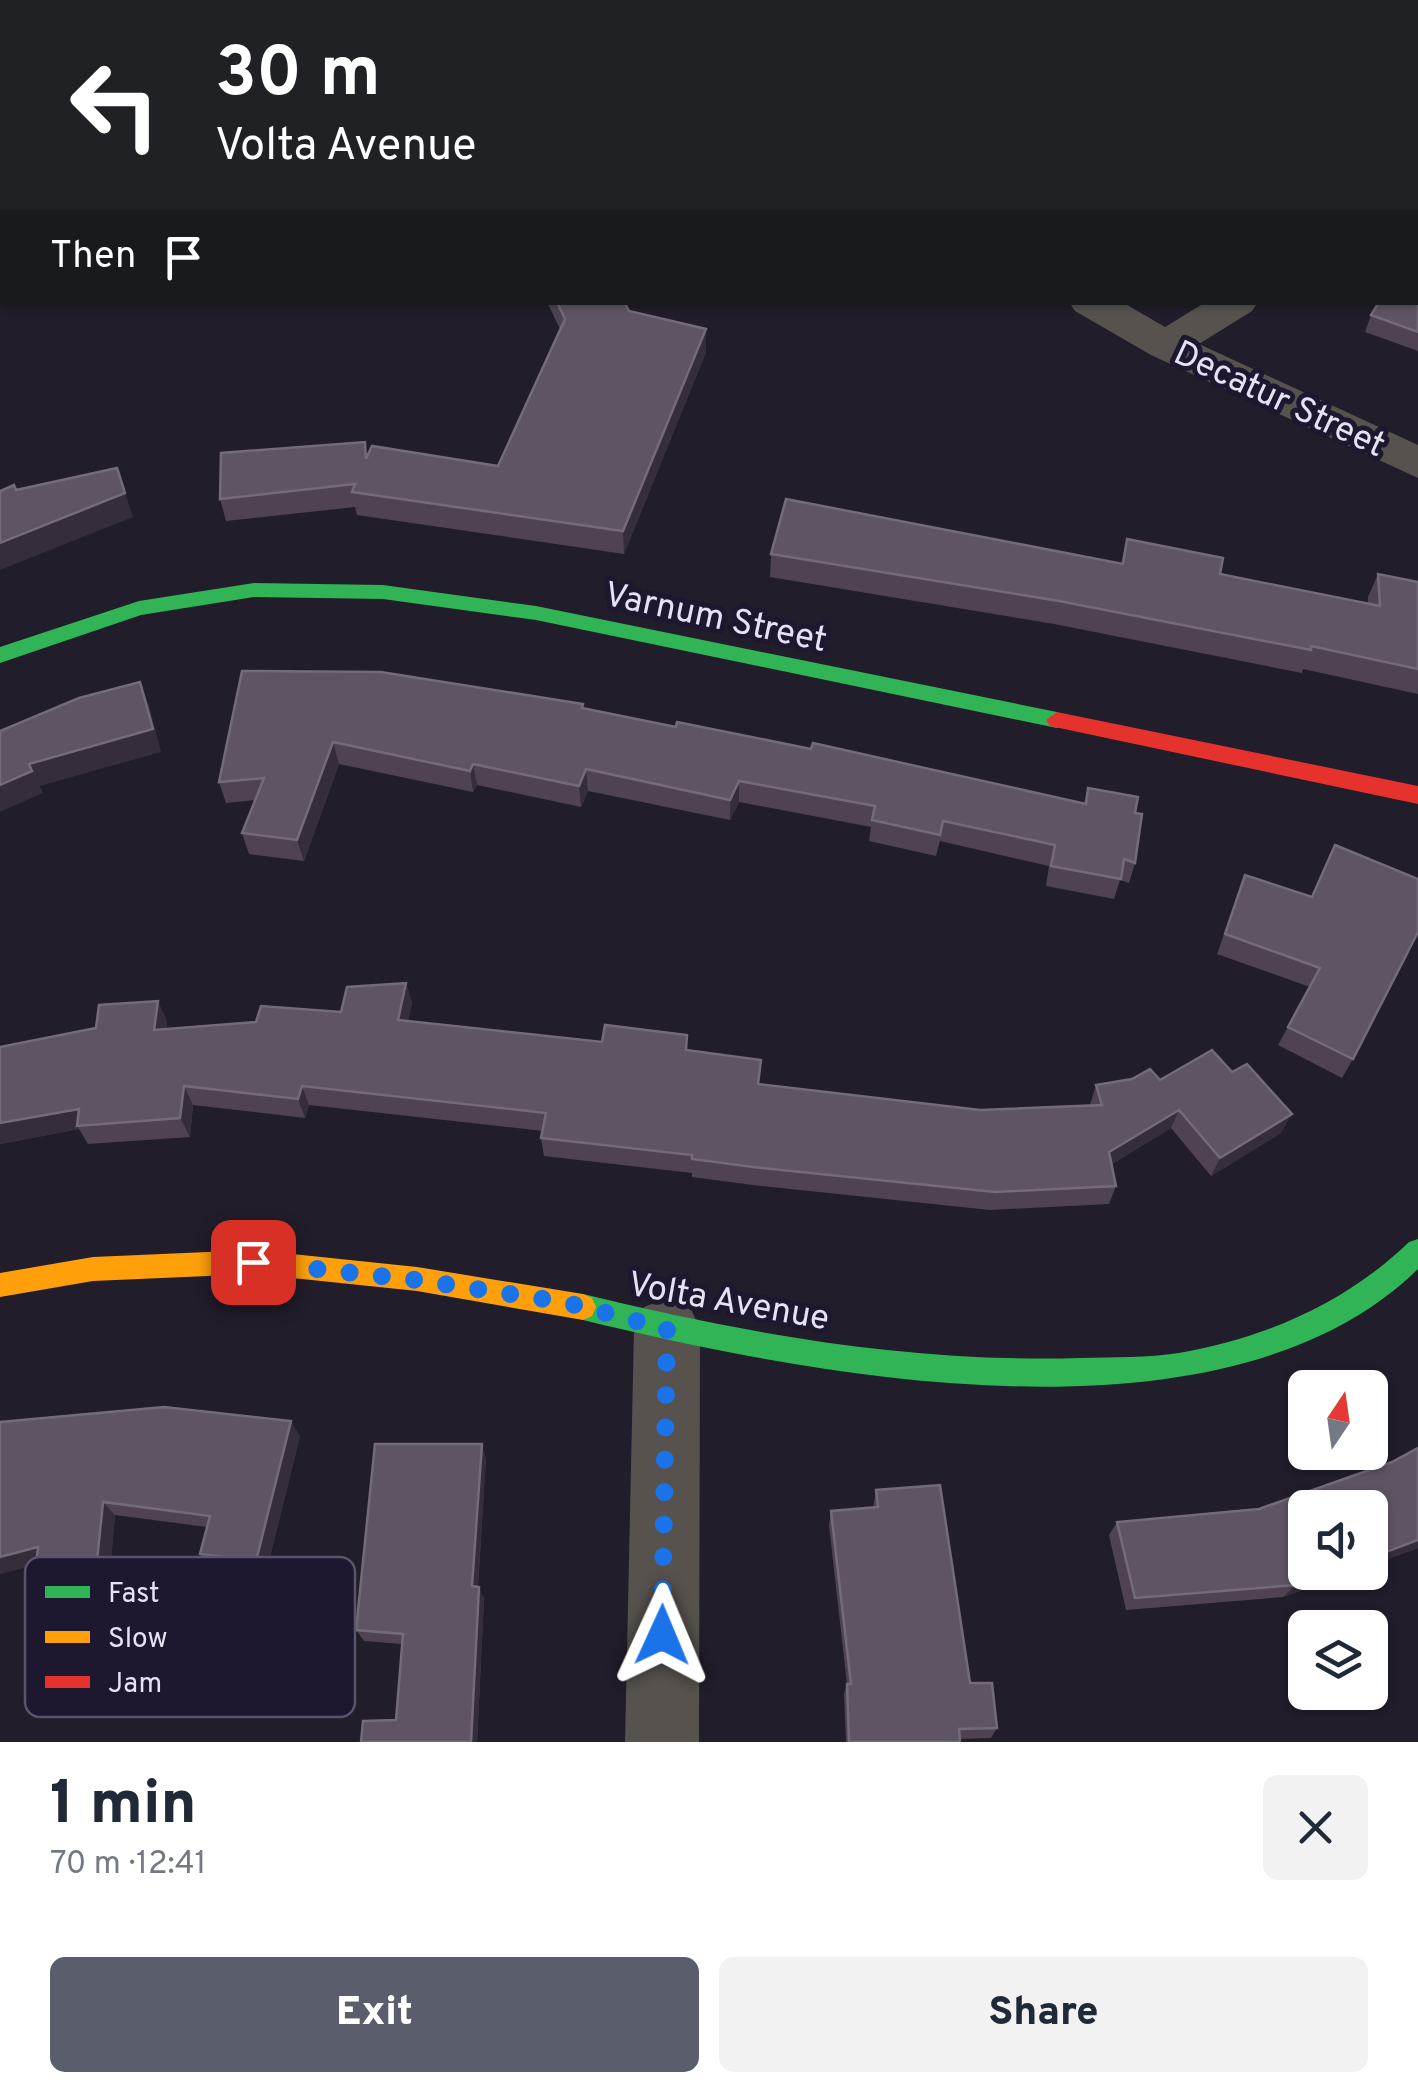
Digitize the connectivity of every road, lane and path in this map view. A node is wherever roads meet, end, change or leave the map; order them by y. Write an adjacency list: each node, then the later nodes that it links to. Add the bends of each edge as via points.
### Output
1 (1095, 305): 3 (street, Decatur Street)
2 (1232, 305): 3 (street)
3 (1166, 345): 4 (street, Decatur Street)
4 (1418, 462)
5 (0, 655): 6 (street, Varnum Street, via 139,608 254,590 382,592 536,613)
6 (1418, 795)
7 (1418, 1252): 9 (street, Volta Avenue, via 1311,1328 1180,1366 1043,1374 864,1359)
8 (0, 1285): 9 (street, Volta Avenue, via 92,1270 253,1262 564,1302)
9 (667, 1329): 10 (street)
10 (662, 1742)

